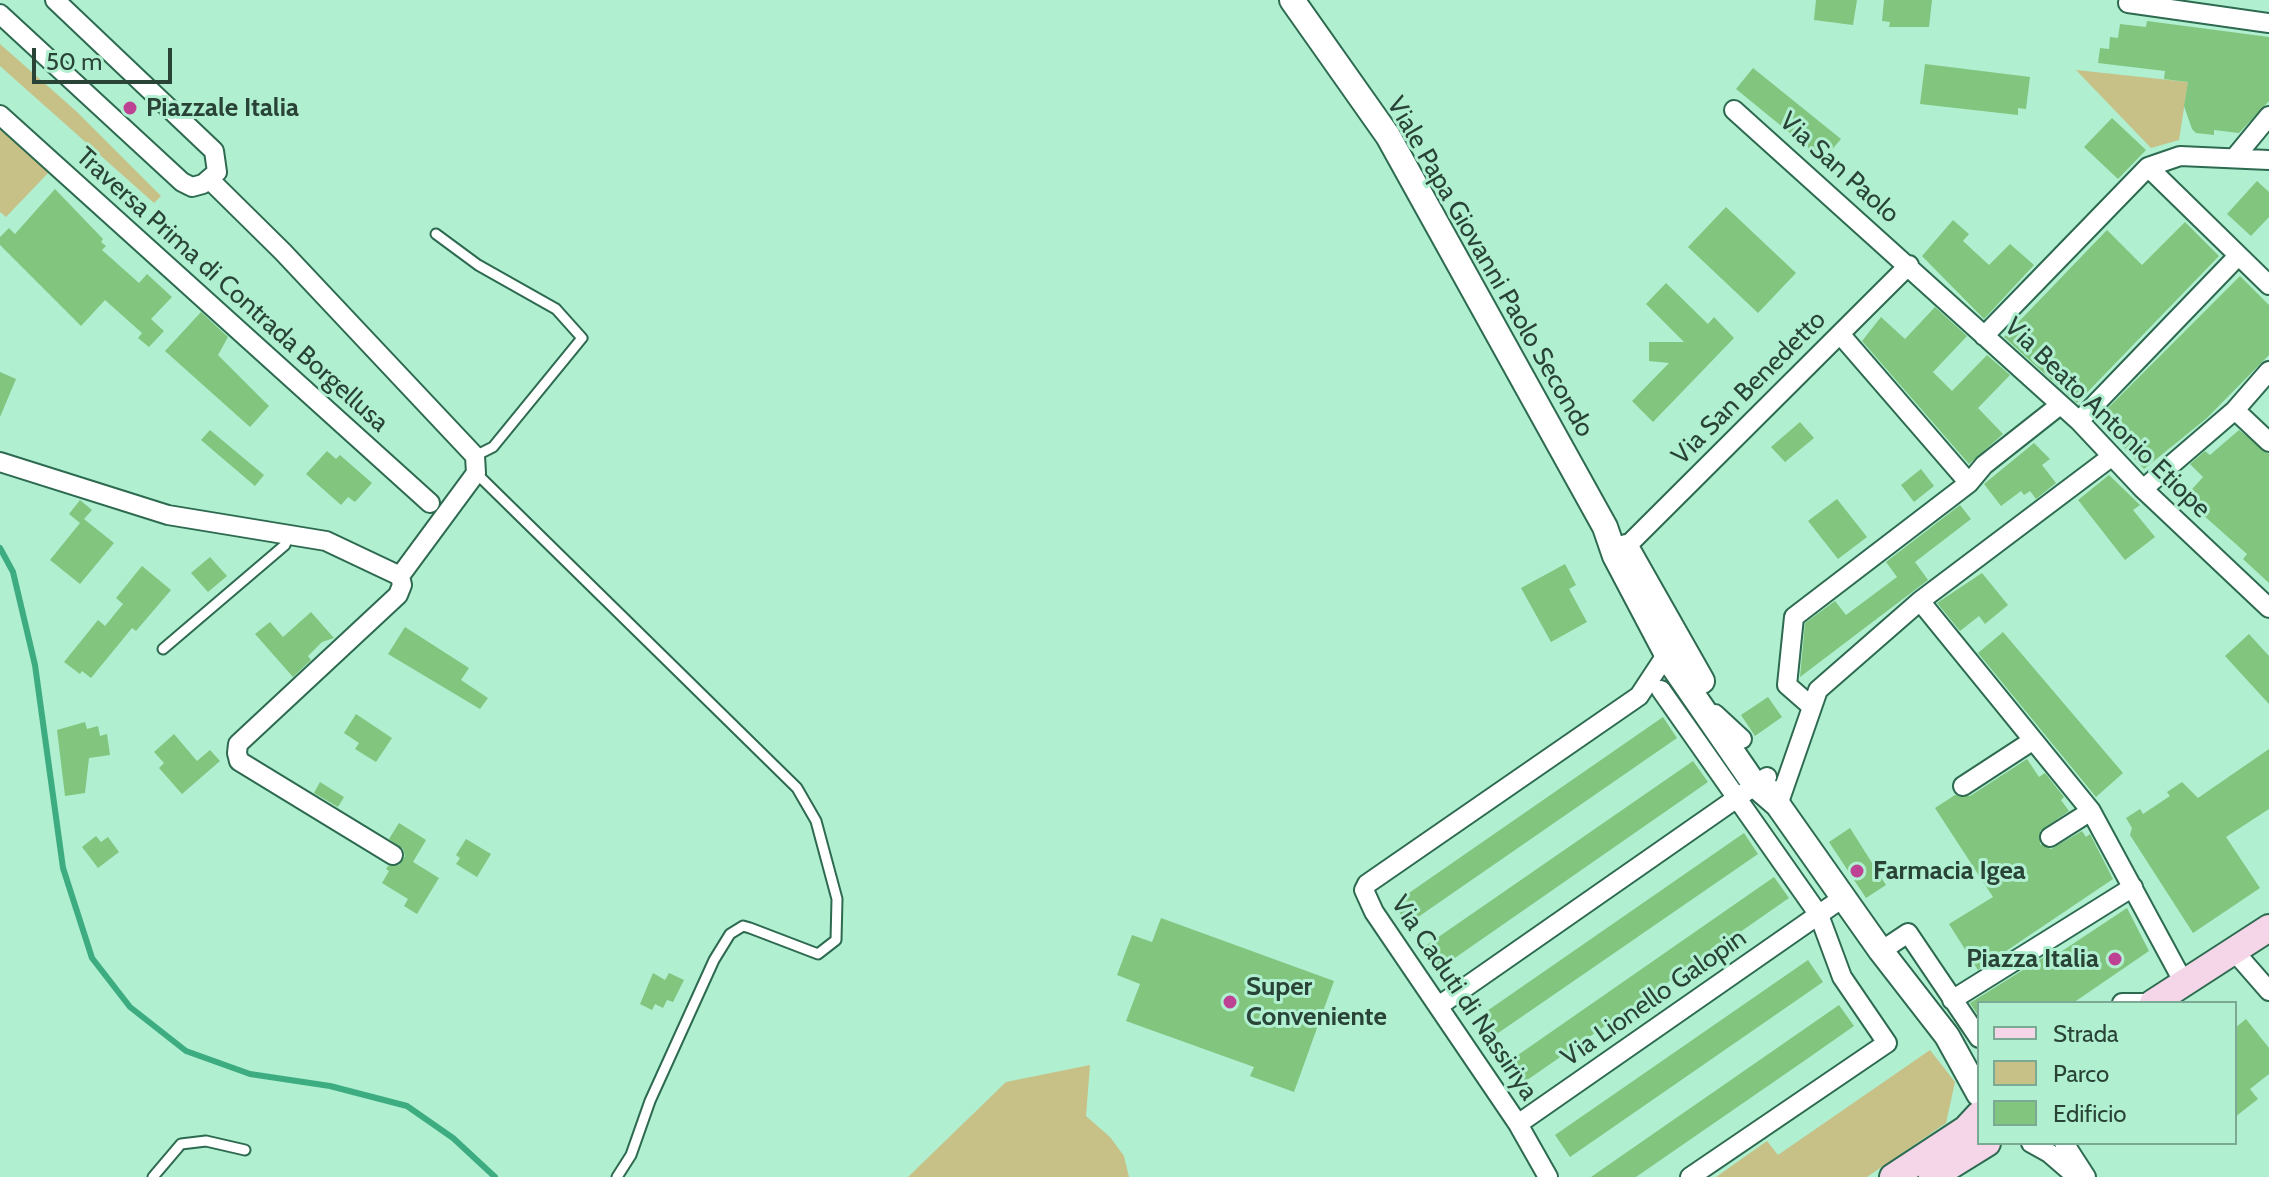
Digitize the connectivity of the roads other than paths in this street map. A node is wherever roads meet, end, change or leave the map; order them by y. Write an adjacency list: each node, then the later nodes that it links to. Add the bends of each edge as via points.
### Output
1 (55, 0): 12 (street, via 214,151 217,172)
2 (1292, 0): 31 (street, Viale Papa Giovanni Paolo Secondo, via 1388,136)
3 (2128, 3): 5 (street)
4 (0, 14): 12 (street, via 182,182 192,187)
5 (2269, 23)
6 (1734, 110): 15 (street, Via San Paolo)
7 (0, 115): 29 (street, Traversa Prima di Contrada Borgellusa)
8 (2269, 116): 9 (street)
9 (2236, 156): 10 (street); 11 (street, via 2180,156)
10 (2269, 160)
11 (2148, 167): 14 (street); 18 (street)
12 (209, 179): 26 (street, via 283,252)
13 (436, 234): 26 (lane, via 478,265 556,309 582,338)
14 (2238, 256): 16 (street); 22 (street)
15 (1909, 265): 17 (street, Via San Benedetto); 18 (street, Via Beato Antonio Etiope)
16 (2269, 285)
17 (1840, 334): 27 (street); 31 (street, Via San Benedetto)
18 (1984, 336): 20 (street, Via Beato Antonio Etiope)
19 (2269, 371): 21 (street)
20 (2060, 405): 22 (street, Via Beato Antonio Etiope); 27 (street)
21 (2235, 410): 23 (street); 28 (street)
22 (2079, 421): 24 (street, Via Beato Antonio Etiope)
23 (2269, 442)
24 (2111, 457): 28 (street, Via Beato Antonio Etiope); 34 (street)
25 (0, 462): 30 (street, via 168,515)
26 (475, 465): 32 (street); 69 (lane, via 797,788 816,821 837,899 836,940 818,954 743,926 730,934)
27 (1969, 483): 38 (street, via 1794,617 1787,685)
28 (2143, 489): 35 (street, Via Beato Antonio Etiope)
29 (430, 503)
30 (288, 536): 32 (street, via 326,541); 36 (lane, via 285,545)
31 (1621, 552): 33 (street); 37 (street)
32 (400, 576): 46 (street, via 398,595 238,744 237,753 239,761)
33 (1656, 599): 37 (street); 39 (street, via 1693,668)
34 (1920, 601): 38 (street, via 1818,690); 40 (street)
35 (2269, 608)
36 (163, 649)
37 (1672, 675): 39 (street, via 1692,679 1719,720); 42 (street); 57 (street, Via Caduti di Nassiriya, via 1367,884 1364,895)
38 (1811, 706): 43 (street)
39 (1742, 739): 42 (street)
40 (2032, 741): 41 (street); 44 (street)
41 (1963, 786)
42 (1753, 787): 43 (street); 49 (street); 57 (street)
43 (1778, 805): 48 (street)
44 (2091, 811): 45 (street); 47 (street)
45 (2050, 837)
46 (393, 855)
47 (2133, 887): 53 (street); 55 (street)
48 (1844, 897): 49 (street, Via Lionello Galopin); 51 (street)
49 (1819, 915): 63 (street, Via Lionello Galopin); 71 (street, via 1842,977 1887,1043)
50 (2269, 928): 52 (main road)
51 (1881, 951): 55 (street, via 1908,933); 59 (street)
52 (2234, 951): 53 (main road); 54 (street)
53 (2184, 983): 56 (main road)
54 (2269, 991)
55 (1952, 1000): 58 (street)
56 (2155, 1001)
57 (1440, 1005): 63 (street, Via Caduti di Nassiriya)
58 (1977, 1035)
59 (1947, 1036): 60 (street); 61 (street)
60 (1977, 1067)
61 (1977, 1090)
62 (1977, 1117): 72 (main road)
63 (1518, 1124): 70 (street, Via Caduti di Nassiriya)
64 (1984, 1145): 73 (main road)
65 (2035, 1145): 74 (street)
66 (2065, 1145): 75 (street)
67 (245, 1150): 68 (lane, via 206,1141 181,1144)
68 (153, 1177)
69 (617, 1177)
70 (1548, 1177)
71 (1690, 1177)
72 (1893, 1177)
73 (1932, 1177)
74 (2077, 1177)
75 (2086, 1177)

